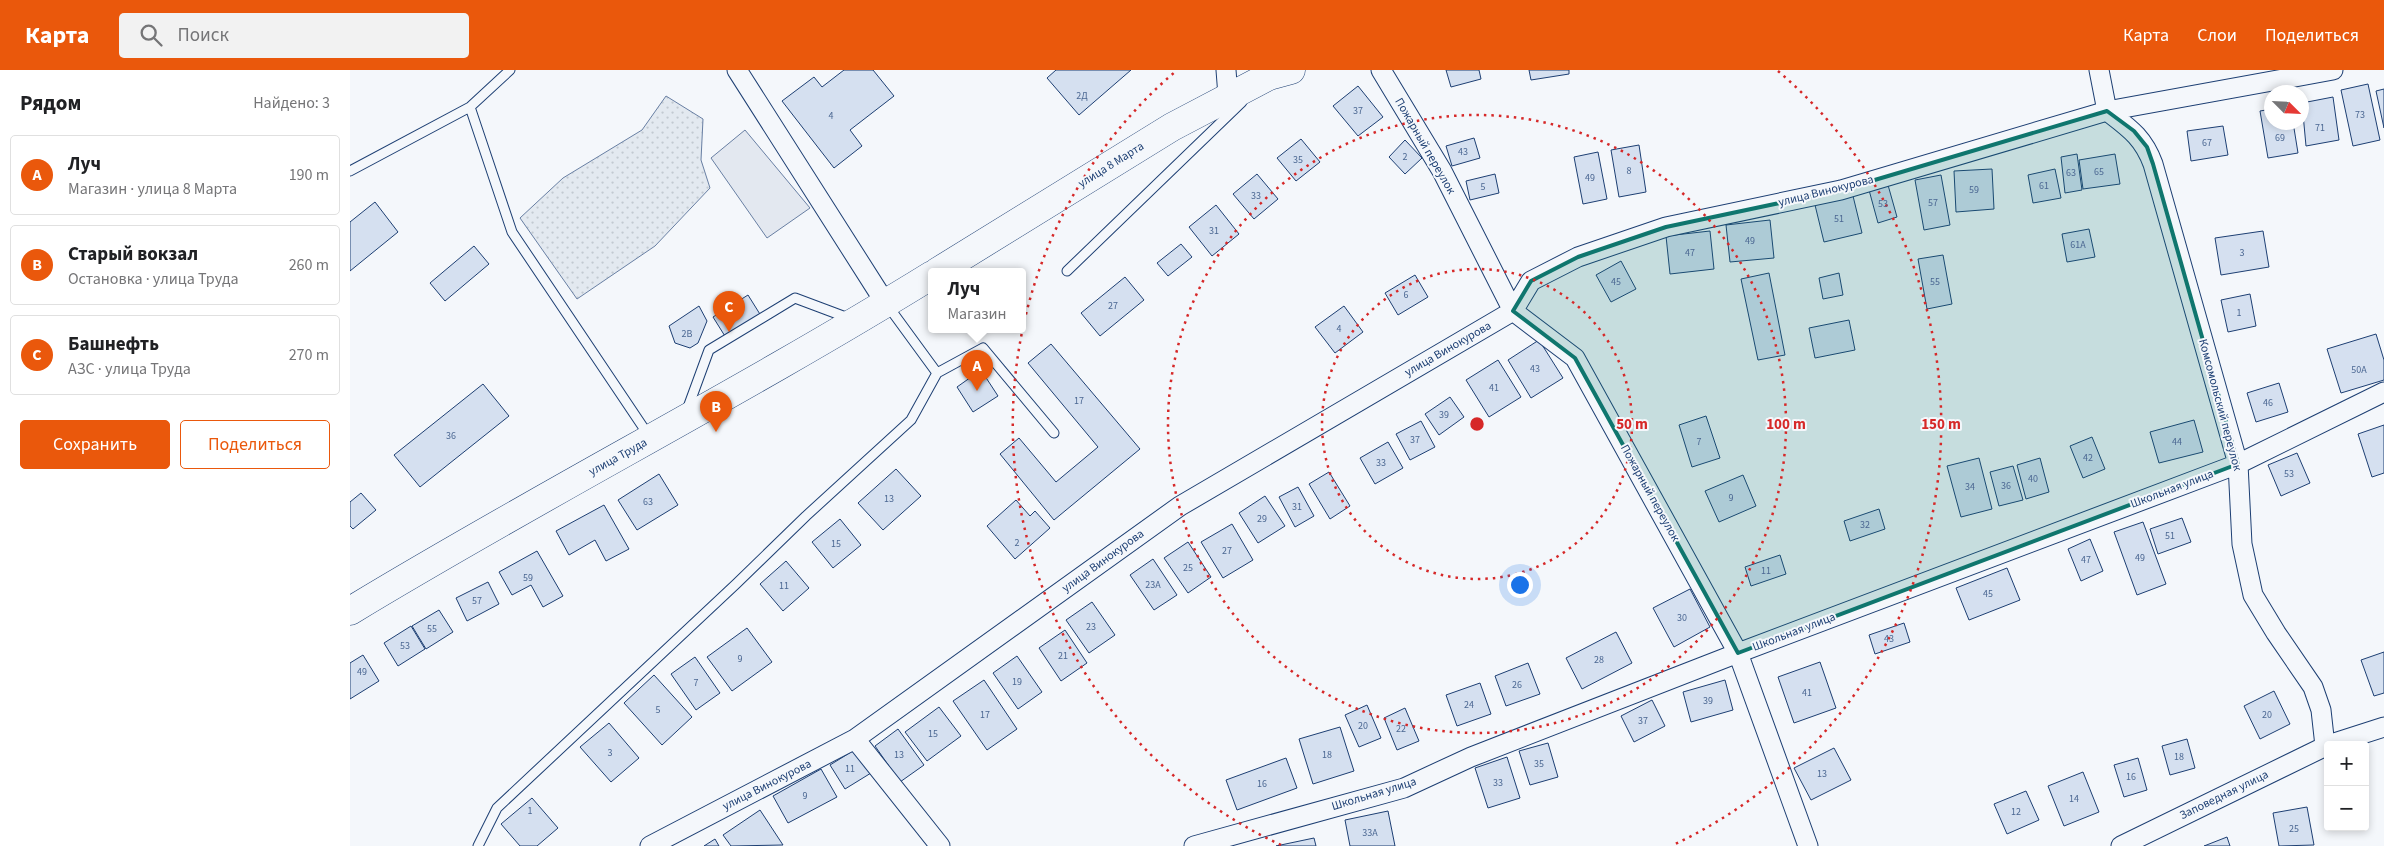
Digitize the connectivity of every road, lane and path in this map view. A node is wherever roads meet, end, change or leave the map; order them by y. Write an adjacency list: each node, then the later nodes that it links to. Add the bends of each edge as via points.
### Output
1 (510, 70): 8 (lane)
2 (737, 70): 14 (street)
3 (1381, 70): 15 (street, Пожарный переулок, via 1442,171)
4 (2099, 70): 9 (street)
5 (2333, 70): 9 (street, улица Винокурова)
6 (1280, 73): 7 (main road, улица 8 Марта); 12 (lane)
7 (1227, 83): 11 (main road, улица 8 Марта, via 1172,127)
8 (470, 107): 10 (lane); 21 (lane, via 512,232)
9 (2107, 111): 15 (street, улица Винокурова, via 1841,190 1657,230 1578,256 1531,281); 22 (street, Комсомольский переулок, via 2134,131 2147,147)
10 (350, 171)
11 (943, 268)
12 (1068, 271)
13 (928, 278): 14 (main road)
14 (886, 304): 16 (main road, улица Труда); 17 (lane)
15 (1513, 311): 24 (street, Пожарный переулок, via 1575,358); 26 (street, улица Винокурова, via 1180,506)
16 (859, 321): 19 (main road, улица Труда); 19 (lane, via 795,298 709,350)
17 (937, 373): 20 (lane, via 983,348); 30 (lane, via 911,420 497,808)
18 (2384, 392): 22 (street, Школьная улица)
19 (684, 418): 21 (main road, улица Труда)
20 (1054, 433)
21 (651, 439): 23 (main road, улица Труда, via 428,563)
22 (2238, 464): 24 (street, Школьная улица); 27 (street, Комсомольский переулок, via 2242,544 2254,595 2313,687)
23 (350, 611)
24 (1738, 653): 33 (street, Школьная улица, via 1471,757 1404,788); 34 (street, Пожарный переулок)
25 (2384, 727): 28 (street, Заповедная улица)
26 (855, 739): 31 (street, улица Винокурова); 32 (street)
27 (2326, 741)
28 (2340, 741)
29 (2324, 746): 35 (street, Заповедная улица)
30 (478, 846)
31 (650, 846)
32 (940, 846)
33 (1194, 846)
34 (1808, 846)
35 (2121, 846)

